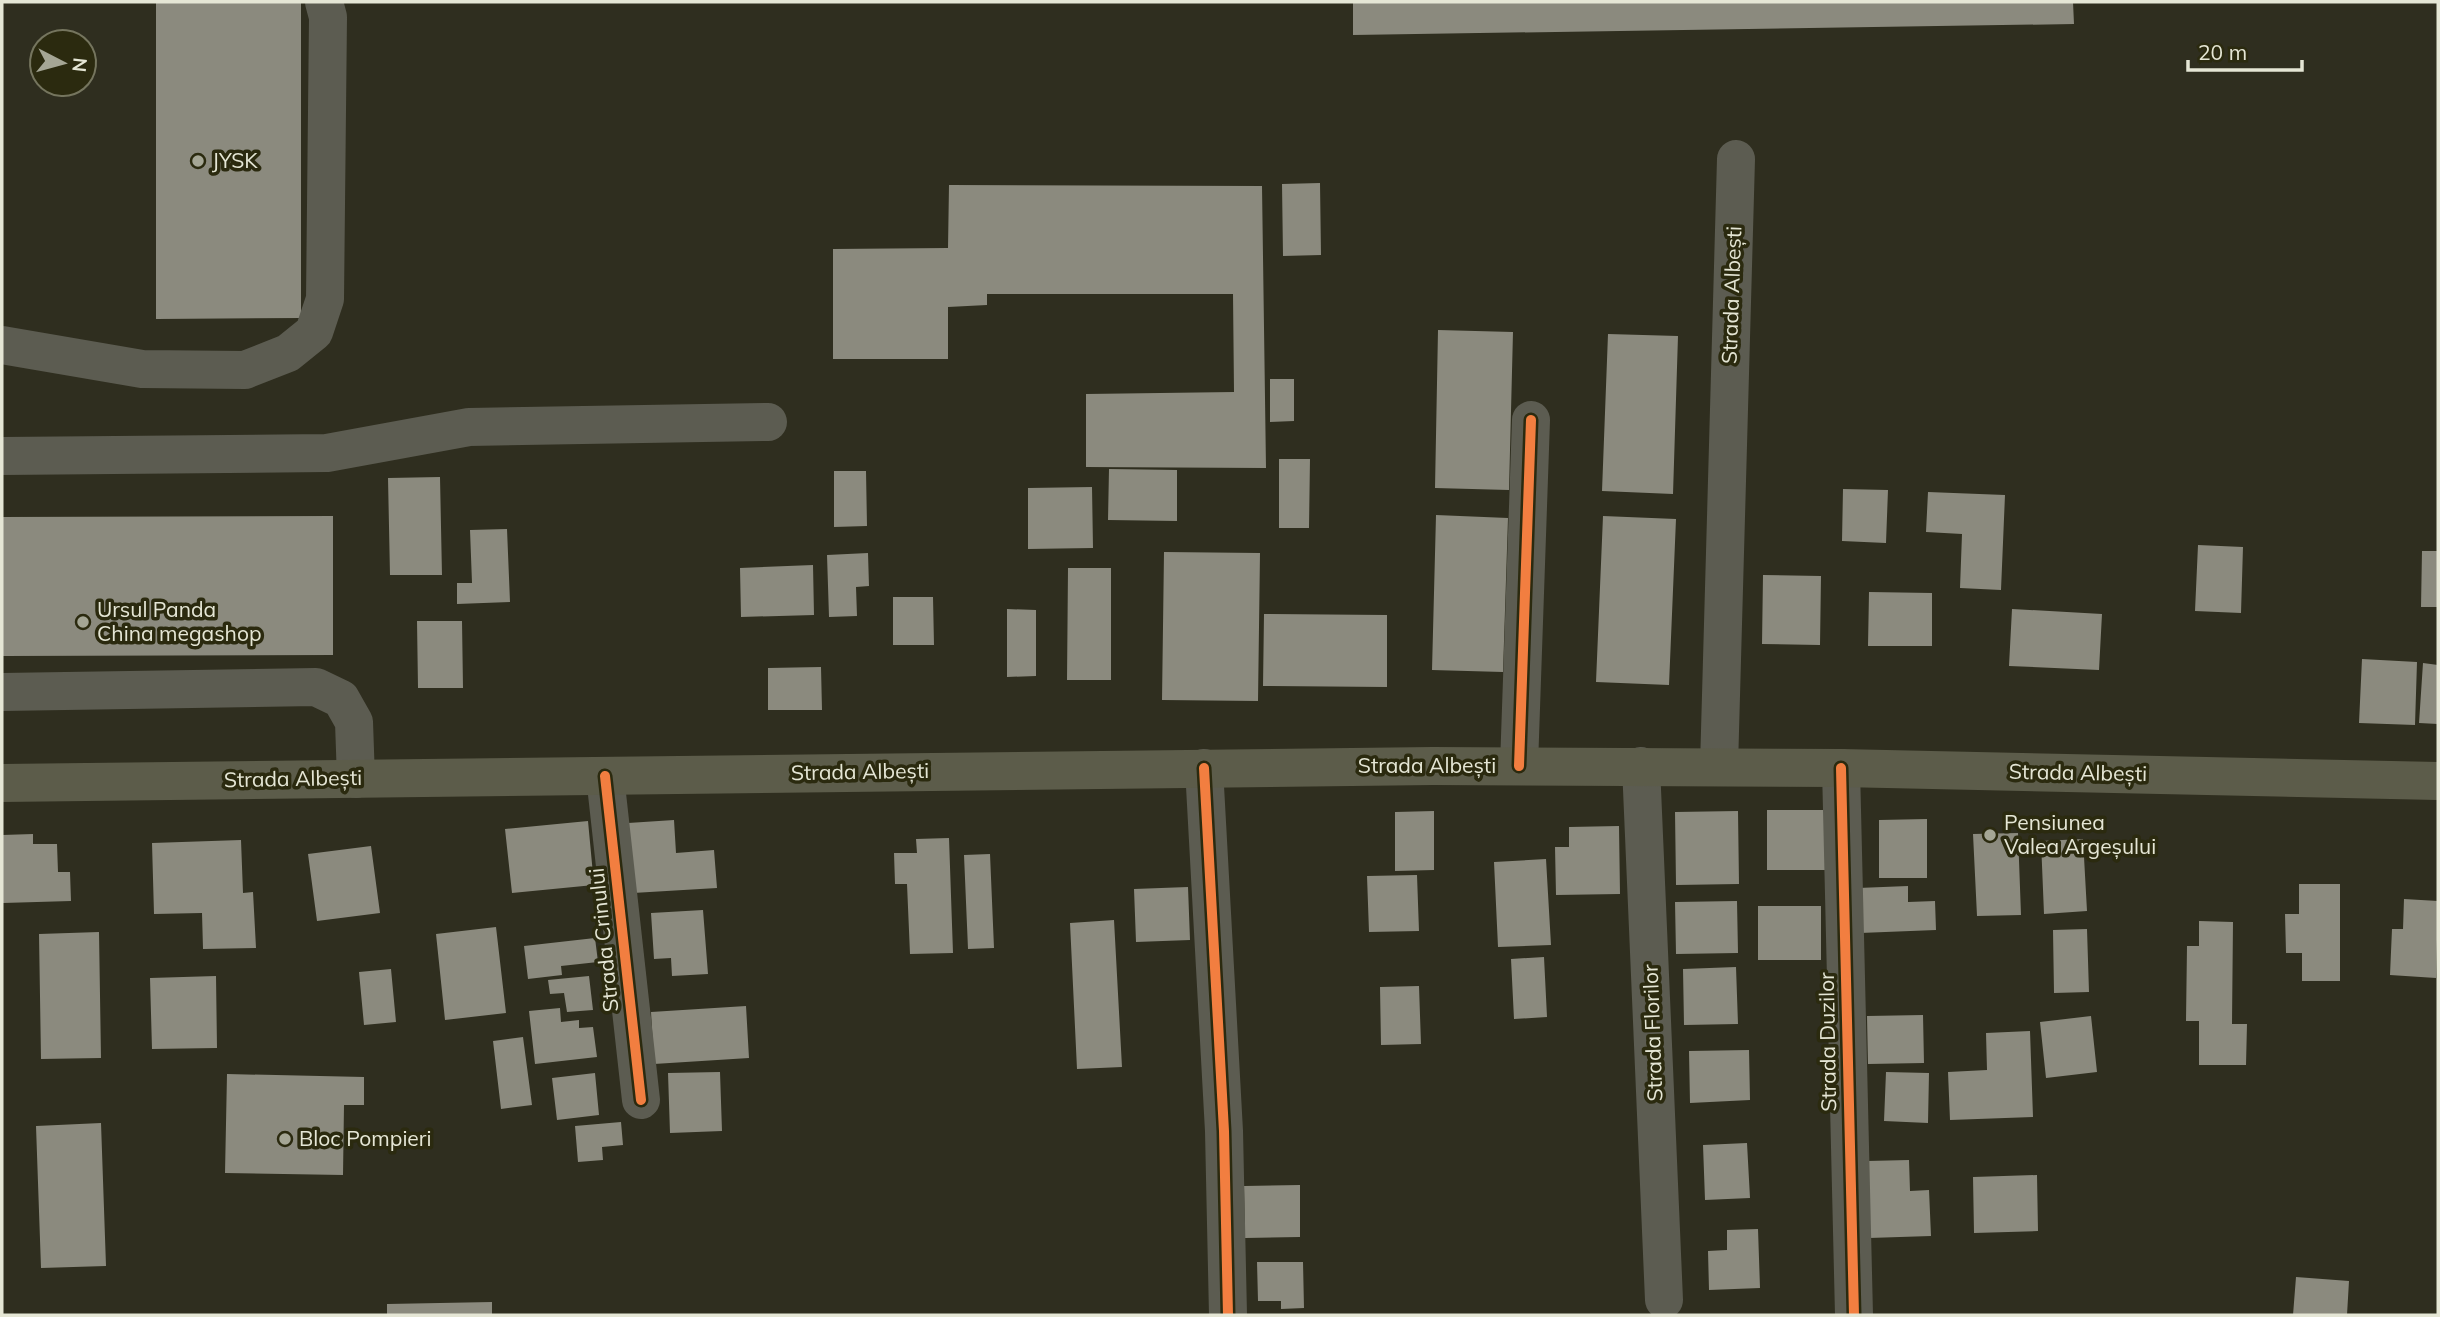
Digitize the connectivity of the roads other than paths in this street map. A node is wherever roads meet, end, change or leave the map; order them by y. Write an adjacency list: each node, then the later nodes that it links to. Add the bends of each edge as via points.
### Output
1 (324, 2): 3 (street, via 328,17 325,299 314,332 288,353 245,370 142,369)
2 (1736, 159): 10 (street, Strada Albești)
3 (2, 345)
4 (1531, 420): 8 (street)
5 (768, 422): 6 (street, via 469,427 327,453)
6 (2, 456)
7 (2, 692): 14 (street, via 316,687 341,699 354,722)
8 (1519, 766): 9 (main road, Strada Albești); 11 (main road, Strada Albești)
9 (1642, 766): 10 (main road, Strada Albești); 18 (street, Strada Florilor)
10 (1718, 766): 12 (main road, Strada Albești)
11 (1204, 768): 13 (main road, Strada Albești); 19 (street, via 1223,1117)
12 (1841, 768): 15 (main road, Strada Albești); 20 (street, Strada Duzilor)
13 (605, 776): 14 (main road, Strada Albești); 17 (street, Strada Crinului)
14 (356, 779): 16 (main road, Strada Albești)
15 (2438, 781)
16 (2, 783)
17 (641, 1100)
18 (1664, 1300)
19 (1228, 1315)
20 (1854, 1315)

